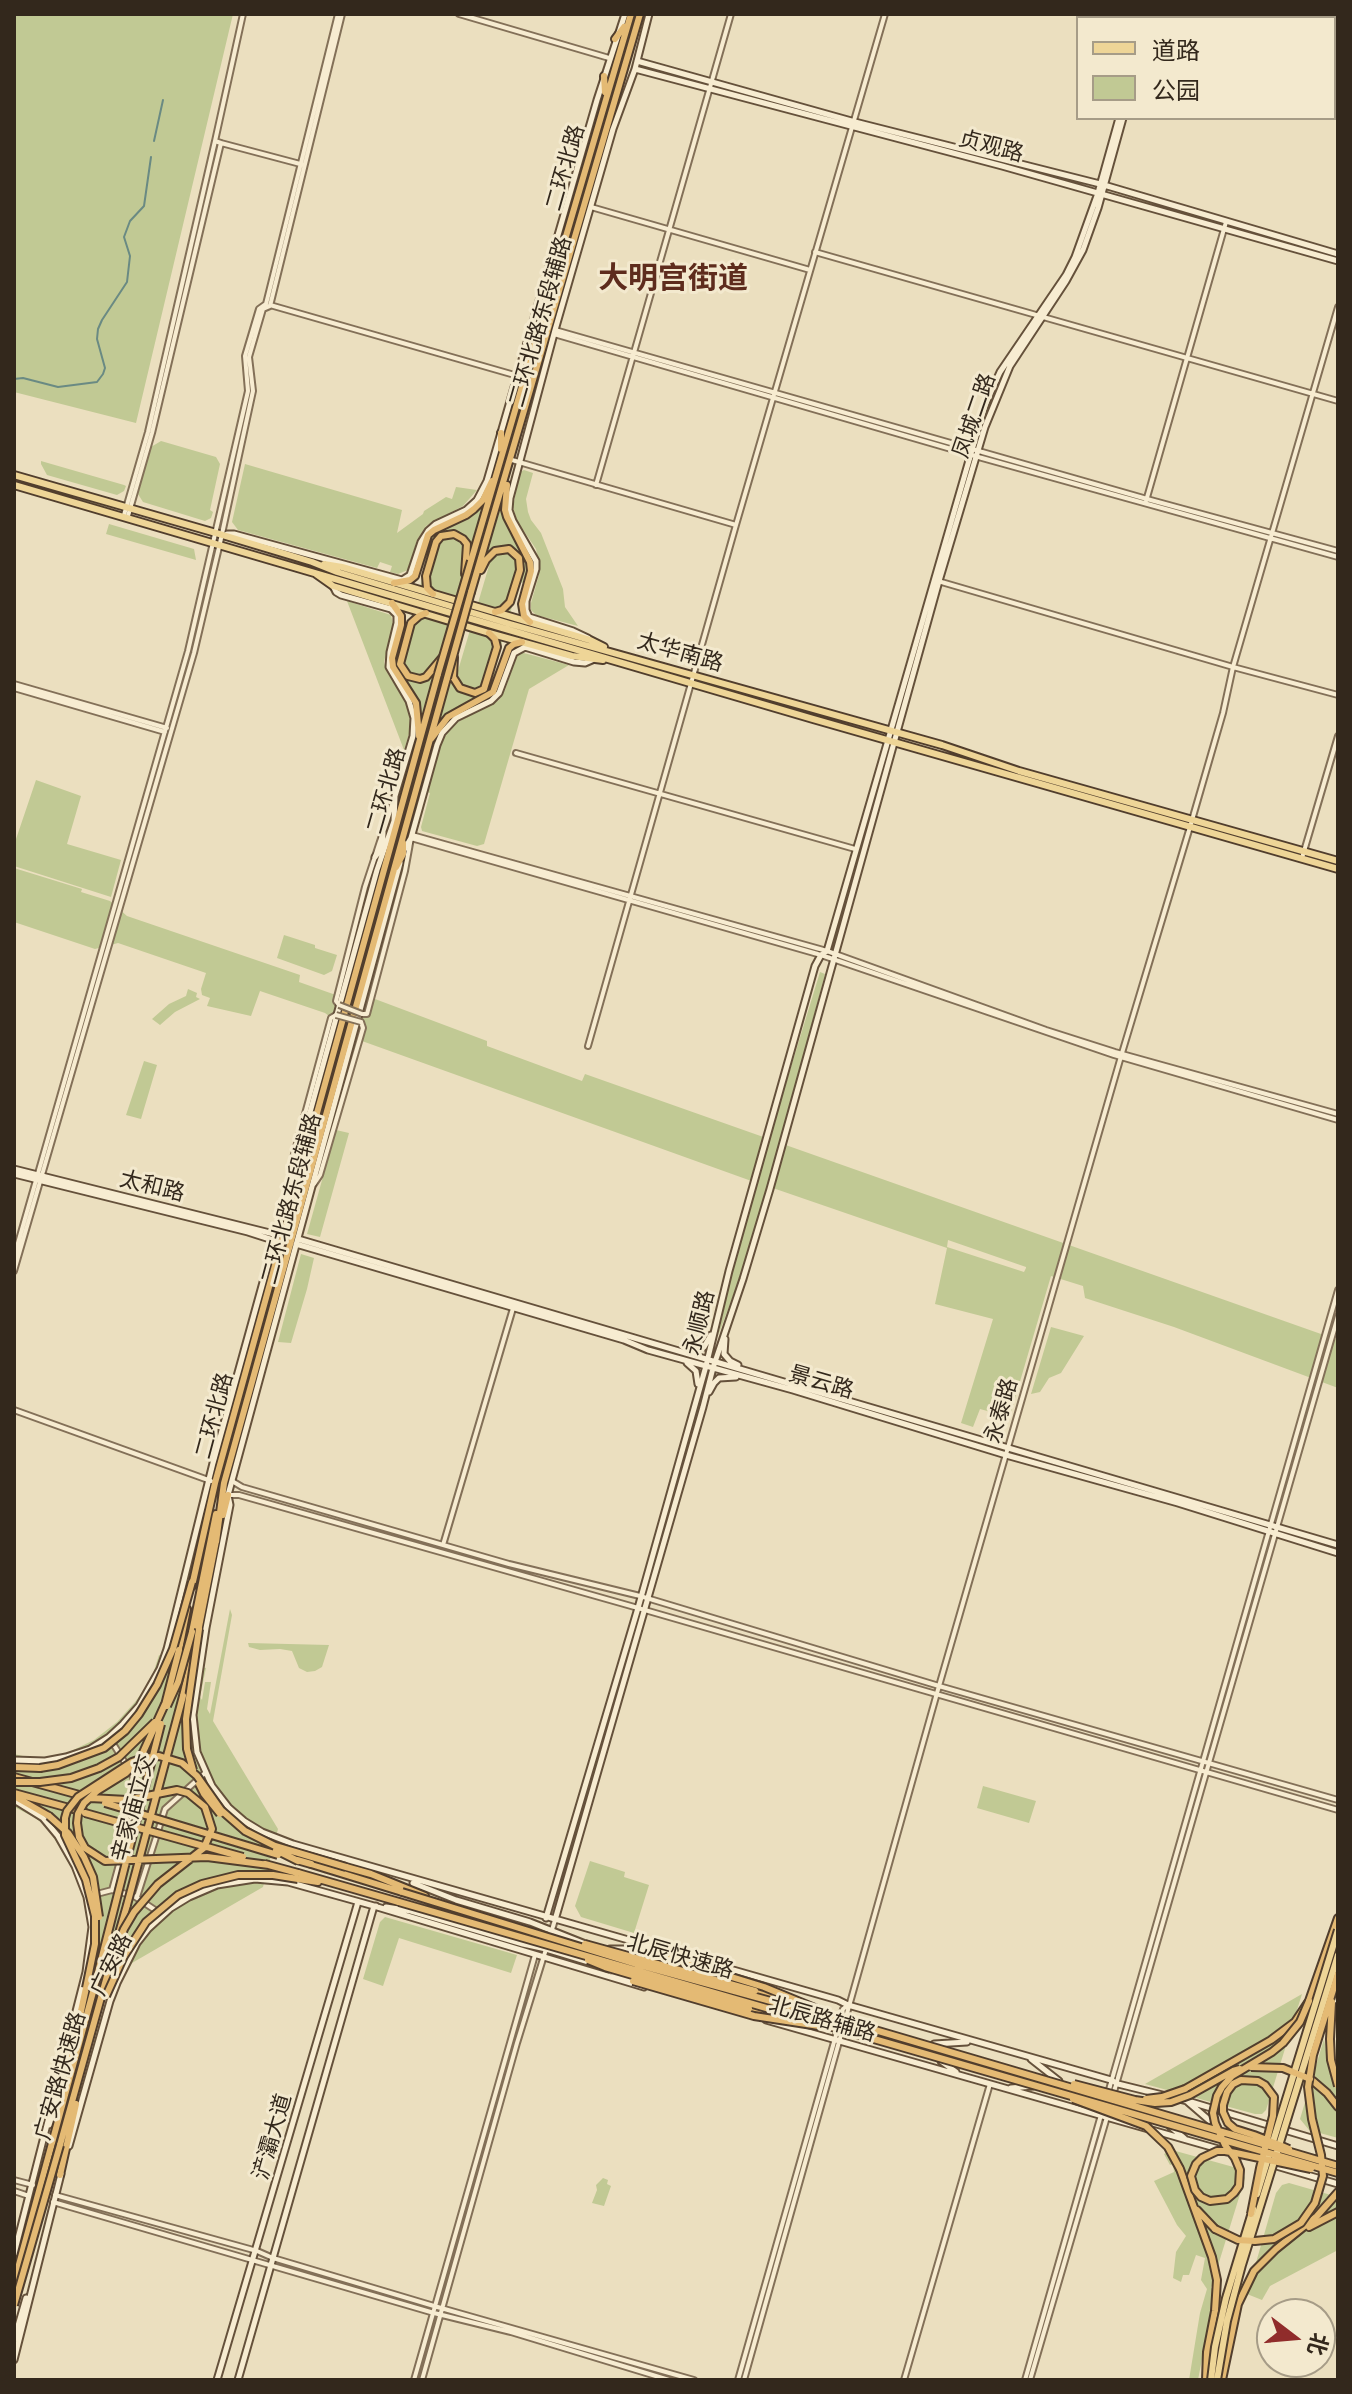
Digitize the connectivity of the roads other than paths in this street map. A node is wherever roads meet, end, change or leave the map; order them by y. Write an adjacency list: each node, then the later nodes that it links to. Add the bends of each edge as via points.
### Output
1 (243, 14): 18 (street)
2 (340, 14): 20 (street)
3 (459, 14): 9 (street)
4 (645, 14): 10 (main road, 二环北路东段辅路); 19 (highway, 二环北路)
5 (731, 14): 13 (street)
6 (885, 14): 17 (street)
7 (628, 16): 8 (highway); 15 (highway, 二环北路)
8 (615, 39): 9 (main road, 二环北路东段辅路)
9 (609, 58): 12 (main road, 二环北路东段辅路)
10 (637, 61): 11 (main road, 二环北路东段辅路); 13 (main road, 贞观路)
11 (635, 69): 13 (main road, 贞观路); 14 (main road, 二环北路东段辅路)
12 (604, 76): 15 (highway); 36 (main road, 二环北路东段辅路)
13 (710, 86): 17 (main road, 贞观路); 25 (street)
14 (628, 88): 19 (main road); 23 (main road, 二环北路东段辅路)
15 (606, 95): 44 (highway, 二环北路)
16 (1120, 120): 21 (main road, 凤城二路)
17 (854, 125): 21 (main road, 贞观路); 22 (main road, 贞观路); 26 (street)
18 (218, 142): 20 (street); 49 (street, via 152,433)
19 (602, 143): 42 (highway, 二环北路)
20 (303, 165): 30 (street)
21 (1102, 185): 22 (main road, 凤城二路); 24 (main road, 贞观路)
22 (1100, 193): 24 (main road, 贞观路); 32 (main road, 凤城二路, via 1075,257)
23 (591, 207): 25 (street); 33 (main road, 二环北路东段辅路)
24 (1225, 225): 27 (main road, 贞观路); 28 (main road, 贞观路); 35 (street)
25 (669, 229): 29 (street); 34 (street)
26 (815, 252): 29 (street); 32 (street)
27 (1338, 254)
28 (1338, 261)
29 (810, 270): 38 (street)
30 (268, 305): 36 (street); 52 (street, via 249,357 253,391)
31 (1338, 307): 37 (street, 永泰路)
32 (1040, 317): 35 (street); 41 (main road, 凤城二路, via 991,388)
33 (554, 332): 34 (street); 43 (main road, 二环北路东段辅路)
34 (632, 355): 38 (street); 47 (street)
35 (1187, 358): 37 (street); 48 (street)
36 (518, 376): 40 (main road, 二环北路东段辅路)
37 (1314, 394): 39 (street); 53 (street, 永泰路)
38 (774, 395): 41 (street); 51 (street)
39 (1338, 401)
40 (501, 433): 44 (highway); 52 (main road, 二环北路东段辅路, via 477,500 428,531 410,575 402,580)
41 (974, 452): 48 (street); 59 (main road, 凤城二路)
42 (511, 462): 43 (street); 62 (highway, 二环北路); 67 (highway, via 505,510 529,556 531,571 522,604)
43 (520, 462): 47 (street); 69 (main road, 二环北路东段辅路, via 509,510 536,561 526,610 529,617)
44 (500, 463): 56 (highway, 二环北路); 60 (highway, via 483,500 428,535 415,576)
45 (14, 475): 49 (main road, 太华南路)
46 (14, 485): 50 (main road, 太华南路)
47 (596, 485): 51 (street)
48 (1146, 501): 53 (street)
49 (128, 507): 50 (street); 52 (main road, 太华南路)
50 (126, 516): 54 (main road, 太华南路)
51 (736, 525): 76 (street)
52 (219, 534): 54 (street); 57 (main road, 太华南路)
53 (1271, 535): 55 (street); 73 (street, 永泰路)
54 (217, 542): 58 (main road, 太华南路); 79 (street)
55 (1338, 554)
56 (470, 558): 62 (highway, 二环北路, bridge); 63 (highway, via 463,539 441,536 426,576)
57 (312, 562): 60 (main road); 71 (main road, 太华南路)
58 (309, 570): 61 (main road); 71 (main road, 太华南路)
59 (937, 581): 73 (street); 80 (main road, 凤城二路)
60 (394, 583): 63 (main road)
61 (333, 586): 64 (main road); 88 (main road, 二环北路东段辅路, via 341,595 394,611 398,619 389,667 414,718)
62 (467, 591): 65 (highway, via 495,551 516,553 520,570 510,602); 74 (highway, 二环北路, bridge); 75 (highway, 二环北路, bridge)
63 (433, 594): 65 (main road)
64 (392, 603): 66 (main road); 85 (highway, via 401,616 393,667 416,703)
65 (495, 612): 67 (main road)
66 (426, 613): 68 (main road); 74 (highway, via 411,623 400,664 414,679)
67 (530, 622): 69 (main road)
68 (489, 633): 70 (main road); 75 (highway, via 497,647 484,689 464,691)
69 (590, 640): 71 (main road)
70 (522, 642): 72 (main road); 84 (highway, via 509,648 493,692 448,717)
71 (609, 655): 72 (main road); 76 (main road, 太华南路)
72 (592, 660): 93 (main road, 二环北路东段辅路, via 574,662 521,648 514,653 495,697 456,718 442,733)
73 (1233, 667): 78 (street); 90 (street, 永泰路)
74 (435, 673): 85 (highway, 二环北路)
75 (450, 677): 84 (highway, 二环北路)
76 (692, 679): 80 (main road, 太华南路); 82 (main road, 太华南路); 87 (street)
77 (14, 686): 79 (street)
78 (1338, 695)
79 (168, 731): 112 (street)
80 (894, 732): 82 (main road, 凤城二路); 83 (main road, 凤城二路); 90 (main road, 太华南路)
81 (1338, 736): 98 (street)
82 (887, 739): 83 (main road, 太华南路); 96 (main road, 永顺路)
83 (895, 742): 90 (main road, 太华南路); 106 (main road, 永顺路)
84 (427, 745): 91 (highway, 二环北路)
85 (418, 747): 91 (highway, 二环北路)
86 (516, 753): 87 (street)
87 (661, 793): 96 (street); 104 (street)
88 (395, 796): 89 (main road, 二环北路东段辅路); 92 (street)
89 (394, 821): 91 (highway); 94 (main road, 二环北路东段辅路)
90 (1191, 823): 98 (main road, 太华南路); 108 (street, 永泰路)
91 (399, 832): 94 (highway); 97 (highway); 103 (highway, 二环北路); 116 (highway, 二环北路)
92 (383, 833): 95 (main road); 99 (street)
93 (411, 836): 97 (main road, 二环北路东段辅路); 99 (street, bridge, via 367,1014 362,1014 336,1001); 104 (street)
94 (389, 840): 95 (main road); 100 (main road, 二环北路东段辅路)
95 (382, 847): 99 (main road); 100 (main road)
96 (855, 849): 105 (main road, 永顺路)
97 (403, 854): 103 (highway); 114 (main road, 二环北路东段辅路)
98 (1303, 855): 101 (main road, 太华南路); 102 (main road, 太华南路)
99 (375, 857)
100 (382, 858): 113 (main road, 二环北路东段辅路)
101 (1338, 861)
102 (1338, 869)
103 (390, 877): 115 (highway, 二环北路)
104 (629, 899): 105 (street); 107 (street)
105 (824, 953): 106 (street); 123 (main road, 永顺路, via 815,966)
106 (835, 958): 108 (street); 125 (main road, 永顺路)
107 (588, 1046)
108 (1122, 1055): 109 (street); 110 (street); 134 (street, 永泰路)
109 (1338, 1114)
110 (1338, 1120)
111 (14, 1172): 112 (main road, 太和路)
112 (39, 1178): 117 (main road, 太和路); 119 (street); 120 (street)
113 (291, 1184): 114 (street, bridge, via 297,1144 336,1015 361,1022 363,1028 320,1175); 116 (street); 117 (main road, 二环北路东段辅路)
114 (311, 1188): 115 (street); 118 (main road, 二环北路东段辅路)
115 (301, 1202): 136 (highway, 二环北路)
116 (288, 1215): 117 (highway, 二环北路)
117 (279, 1238): 135 (highway, 二环北路)
118 (297, 1241): 122 (main road, 景云路); 136 (main road, 二环北路东段辅路)
119 (14, 1257)
120 (14, 1271)
121 (1338, 1290): 138 (street)
122 (514, 1305): 126 (main road, 景云路); 127 (main road, 景云路); 140 (street)
123 (720, 1307): 126 (main road, via 707,1344 696,1351); 128 (main road, 永顺路)
124 (1338, 1316): 138 (street)
125 (729, 1319): 128 (main road, 永顺路); 129 (main road, via 724,1354)
126 (681, 1350): 128 (main road, 景云路)
127 (671, 1357): 128 (main road, 景云路); 131 (main road, via 696,1371)
128 (710, 1364): 129 (main road, 景云路); 130 (main road, 景云路); 131 (main road, 永顺路); 132 (main road, 永顺路)
129 (754, 1372): 134 (main road, 景云路)
130 (748, 1379): 132 (main road, via 717,1379); 134 (main road, 景云路)
131 (694, 1407): 144 (main road, 永顺路)
132 (703, 1407): 145 (main road, 永顺路)
133 (14, 1410): 135 (street)
134 (1007, 1452): 138 (main road, 景云路); 148 (street, 永泰路)
135 (212, 1482): 143 (highway, 二环北路); 151 (main road, via 160,1669 139,1706)
136 (228, 1482): 137 (main road, 二环北路东段辅路); 139 (highway, 二环北路); 140 (street); 147 (highway, 二环北路, via 203,1571)
137 (228, 1495): 139 (highway); 146 (street); 156 (main road, 二环北路东段辅路, via 193,1715)
138 (1273, 1529): 141 (main road, 景云路); 142 (main road, 景云路); 153 (street)
139 (216, 1542): 147 (highway)
140 (443, 1545): 144 (street)
141 (1338, 1545)
142 (1338, 1553)
143 (192, 1582): 150 (highway, 辛家庙立交, bridge); 154 (highway, 辛家庙立交, bridge, via 157,1685 125,1731 104,1748 58,1765)
144 (640, 1596): 145 (street); 146 (main road, 永顺路)
145 (648, 1599): 146 (main road, 永顺路); 148 (street)
146 (641, 1609): 149 (street); 175 (main road, 永顺路); 177 (main road, 永顺路)
147 (196, 1630): 157 (highway, 辛家庙立交, bridge, via 170,1701 119,1757 71,1778); 164 (highway, bridge, via 186,1719 194,1772 204,1794 229,1823); 190 (highway, 辛家庙立交, bridge)
148 (939, 1686): 149 (street, 永泰路); 153 (street)
149 (938, 1694): 155 (street); 198 (street, 永泰路)
150 (165, 1704): 165 (highway, bridge, via 140,1759 84,1803 77,1823 85,1848 105,1861 216,1858); 193 (highway, 辛家庙立交, bridge)
151 (109, 1737): 152 (main road, via 66,1757); 161 (street, via 132,1774)
152 (14, 1760)
153 (1205, 1762): 155 (street); 160 (street)
154 (14, 1767)
155 (1202, 1772): 163 (street); 214 (street); 217 (street)
156 (205, 1773): 162 (street); 166 (main road, 北辰路辅路, via 229,1808 262,1832)
157 (14, 1779): 159 (highway, 北辰快速路)
158 (14, 1796): 165 (highway, bridge); 170 (main road, 广安路, via 53,1828); 193 (highway, bridge, via 49,1816 84,1857 93,1877 100,1924)
159 (90, 1798): 164 (highway, 北辰快速路, bridge); 190 (highway, bridge, via 127,1800 177,1790 205,1807 212,1829 204,1848 158,1884 134,1912)
160 (1338, 1800)
161 (135, 1803): 162 (street); 168 (street)
162 (165, 1809): 171 (street)
163 (1338, 1810)
164 (298, 1861): 169 (highway, 北辰快速路, bridge)
165 (269, 1865): 167 (highway, bridge)
166 (383, 1871): 175 (main road, 北辰路辅路); 178 (main road)
167 (298, 1876): 183 (highway, 北辰快速路, bridge); 196 (highway, bridge, via 238,1875 178,1895 146,1922)
168 (112, 1890): 170 (street); 171 (street)
169 (402, 1890): 181 (highway, 北辰快速路, bridge); 195 (highway, bridge, via 245,1831 182,1763 159,1756 143,1758 78,1797 65,1818 65,1835 86,1880 95,1916)
170 (87, 1897): 233 (main road, 广安路, via 92,1927 88,1960)
171 (137, 1897): 174 (street)
172 (358, 1902): 173 (main road, 北辰路辅路); 174 (main road, 北辰路辅路, via 288,1882 255,1879 204,1890); 256 (main road, 浐灞大道)
173 (374, 1906): 182 (main road, via 411,1911); 186 (main road, 北辰路辅路); 260 (main road, 浐灞大道)
174 (162, 1915): 244 (main road, 广安路, via 137,1943 117,1983)
175 (546, 1918): 177 (main road, 北辰路辅路); 178 (street)
176 (1338, 1918): 197 (highway, bridge)
177 (555, 1920): 180 (street); 198 (main road, 北辰路辅路)
178 (543, 1928): 180 (main road); 182 (street)
179 (1338, 1929): 230 (street); 254 (main road, bridge)
180 (551, 1932): 184 (street); 185 (main road)
181 (556, 1939): 199 (highway, bridge, via 604,1948); 202 (highway, 北辰快速路, bridge)
182 (537, 1947): 184 (main road); 186 (street)
183 (559, 1948): 201 (highway, bridge, via 605,1967); 204 (highway, 北辰快速路, bridge)
184 (546, 1949): 188 (street); 191 (main road)
185 (599, 1949): 187 (main road, via 640,1949); 199 (main road)
186 (535, 1955): 188 (main road, 北辰路辅路); 263 (street)
187 (660, 1955): 202 (highway, bridge, via 764,1987)
188 (543, 1958): 206 (main road, 北辰路辅路); 264 (street)
189 (1338, 1958): 232 (street); 277 (main road, bridge, via 1242,2265 1227,2321)
190 (111, 1961): 196 (highway, 辛家庙立交, bridge)
191 (594, 1964): 194 (main road); 201 (main road)
192 (1338, 1974): 219 (highway, bridge, via 1330,2039); 252 (highway, bridge, via 1309,2074 1309,2104 1323,2176 1309,2213 1274,2239 1238,2240 1215,2229)
193 (98, 1975): 195 (highway, 辛家庙立交, bridge)
194 (633, 1981): 204 (highway, bridge, via 754,2016)
195 (89, 1990): 205 (highway); 227 (highway, 广安路快速路)
196 (104, 1995): 211 (highway, 广安路快速路)
197 (1309, 2001): 223 (highway, bridge, via 1283,2032 1185,2089 1147,2099); 243 (highway, bridge, via 1283,2043 1232,2076 1217,2096 1215,2123 1225,2145 1235,2158 1240,2170 1239,2186 1227,2199 1210,2201 1192,2183 1196,2164 1217,2151 1225,2151 1236,2153)
198 (848, 2005): 200 (street, 永泰路); 207 (main road, 北辰路辅路)
199 (805, 2008): 200 (main road)
200 (843, 2018): 203 (street, 永泰路); 208 (main road)
201 (801, 2021): 203 (main road)
202 (858, 2025): 213 (highway, 北辰快速路, bridge)
203 (840, 2032): 206 (street, 永泰路); 210 (main road)
204 (855, 2033): 221 (highway, 北辰快速路, bridge)
205 (74, 2038): 227 (highway); 233 (main road)
206 (837, 2040): 212 (main road, 北辰路辅路); 273 (street, 永泰路)
207 (972, 2041): 208 (main road); 209 (main road, 北辰路辅路)
208 (934, 2044): 215 (main road)
209 (1028, 2056): 214 (main road, 北辰路辅路); 215 (main road)
210 (941, 2061): 212 (main road); 218 (main road)
211 (82, 2070): 235 (highway, 广安路快速路); 244 (highway)
212 (961, 2076): 216 (main road, 北辰路辅路)
213 (1048, 2080): 223 (highway, bridge); 241 (highway, 北辰快速路, bridge)
214 (1111, 2080): 217 (main road, 北辰路辅路); 222 (street)
215 (1059, 2081): 222 (main road)
216 (990, 2084): 220 (main road, 北辰路辅路); 274 (street)
217 (1118, 2084): 222 (street); 224 (main road, 北辰路辅路)
218 (1033, 2086): 220 (main road); 226 (main road)
219 (1338, 2086)
220 (1006, 2089): 228 (main road, 北辰路辅路)
221 (1051, 2089): 243 (highway, 北辰快速路, bridge); 252 (highway, bridge, via 1152,2131 1174,2158)
222 (1110, 2097): 226 (street); 231 (main road)
223 (1124, 2097): 225 (highway, bridge, via 1171,2102 1233,2071 1269,2066 1313,2081)
224 (1187, 2102): 230 (main road, 北辰路辅路); 231 (main road)
225 (1338, 2107)
226 (1106, 2108): 228 (street); 229 (main road)
227 (60, 2113): 235 (highway, 广安路快速路)
228 (1104, 2117): 234 (main road, 北辰路辅路); 275 (street)
229 (1170, 2126): 234 (main road); 239 (main road)
230 (1276, 2129): 232 (main road, 北辰路辅路); 236 (street)
231 (1221, 2130): 236 (main road)
232 (1285, 2131): 237 (main road, 北辰路辅路); 238 (street)
233 (45, 2135): 247 (main road, 广安路)
234 (1189, 2142): 239 (main road, 北辰路辅路)
235 (56, 2144): 261 (highway, 广安路快速路); 262 (highway, 广安路快速路, bridge)
236 (1271, 2146): 238 (main road); 239 (street)
237 (1338, 2146)
238 (1280, 2148): 240 (street); 241 (main road)
239 (1268, 2157): 240 (main road); 242 (main road); 276 (street, via 1222,2306)
240 (1277, 2157): 242 (street); 243 (main road)
241 (1337, 2165): 254 (highway, bridge, via 1268,2141 1254,2135 1235,2129 1223,2112 1233,2084 1258,2081 1274,2097 1273,2116 1270,2129 1267,2142 1260,2168)
242 (1274, 2166): 246 (main road); 277 (street, via 1227,2328)
243 (1338, 2174)
244 (60, 2175): 251 (main road, 广安路)
245 (14, 2180): 247 (street)
246 (1338, 2184)
247 (33, 2185): 250 (main road, 广安路)
248 (14, 2191): 250 (street)
249 (1338, 2192): 255 (highway)
250 (29, 2196): 257 (main road, 广安路)
251 (54, 2198): 256 (street); 258 (main road, 广安路); 259 (street)
252 (1191, 2200): 276 (highway, via 1217,2280)
253 (1338, 2212): 255 (highway)
254 (1251, 2214): 276 (main road, bridge)
255 (1276, 2249): 277 (highway, bridge, via 1254,2271 1241,2295)
256 (257, 2251): 259 (main road, 浐灞大道); 260 (street)
257 (14, 2254)
258 (40, 2254): 265 (main road); 266 (main road, 广安路)
259 (252, 2259): 260 (street); 267 (main road, 浐灞大道)
260 (272, 2261): 263 (street); 268 (main road, 浐灞大道)
261 (14, 2283)
262 (14, 2305)
263 (434, 2310): 264 (street); 269 (street)
264 (442, 2311): 270 (street); 271 (street); 272 (street)
265 (14, 2340)
266 (14, 2360)
267 (217, 2380)
268 (238, 2380)
269 (414, 2380)
270 (422, 2380)
271 (669, 2380)
272 (694, 2380)
273 (741, 2380)
274 (904, 2380)
275 (1027, 2380)
276 (1208, 2380)
277 (1220, 2380)

